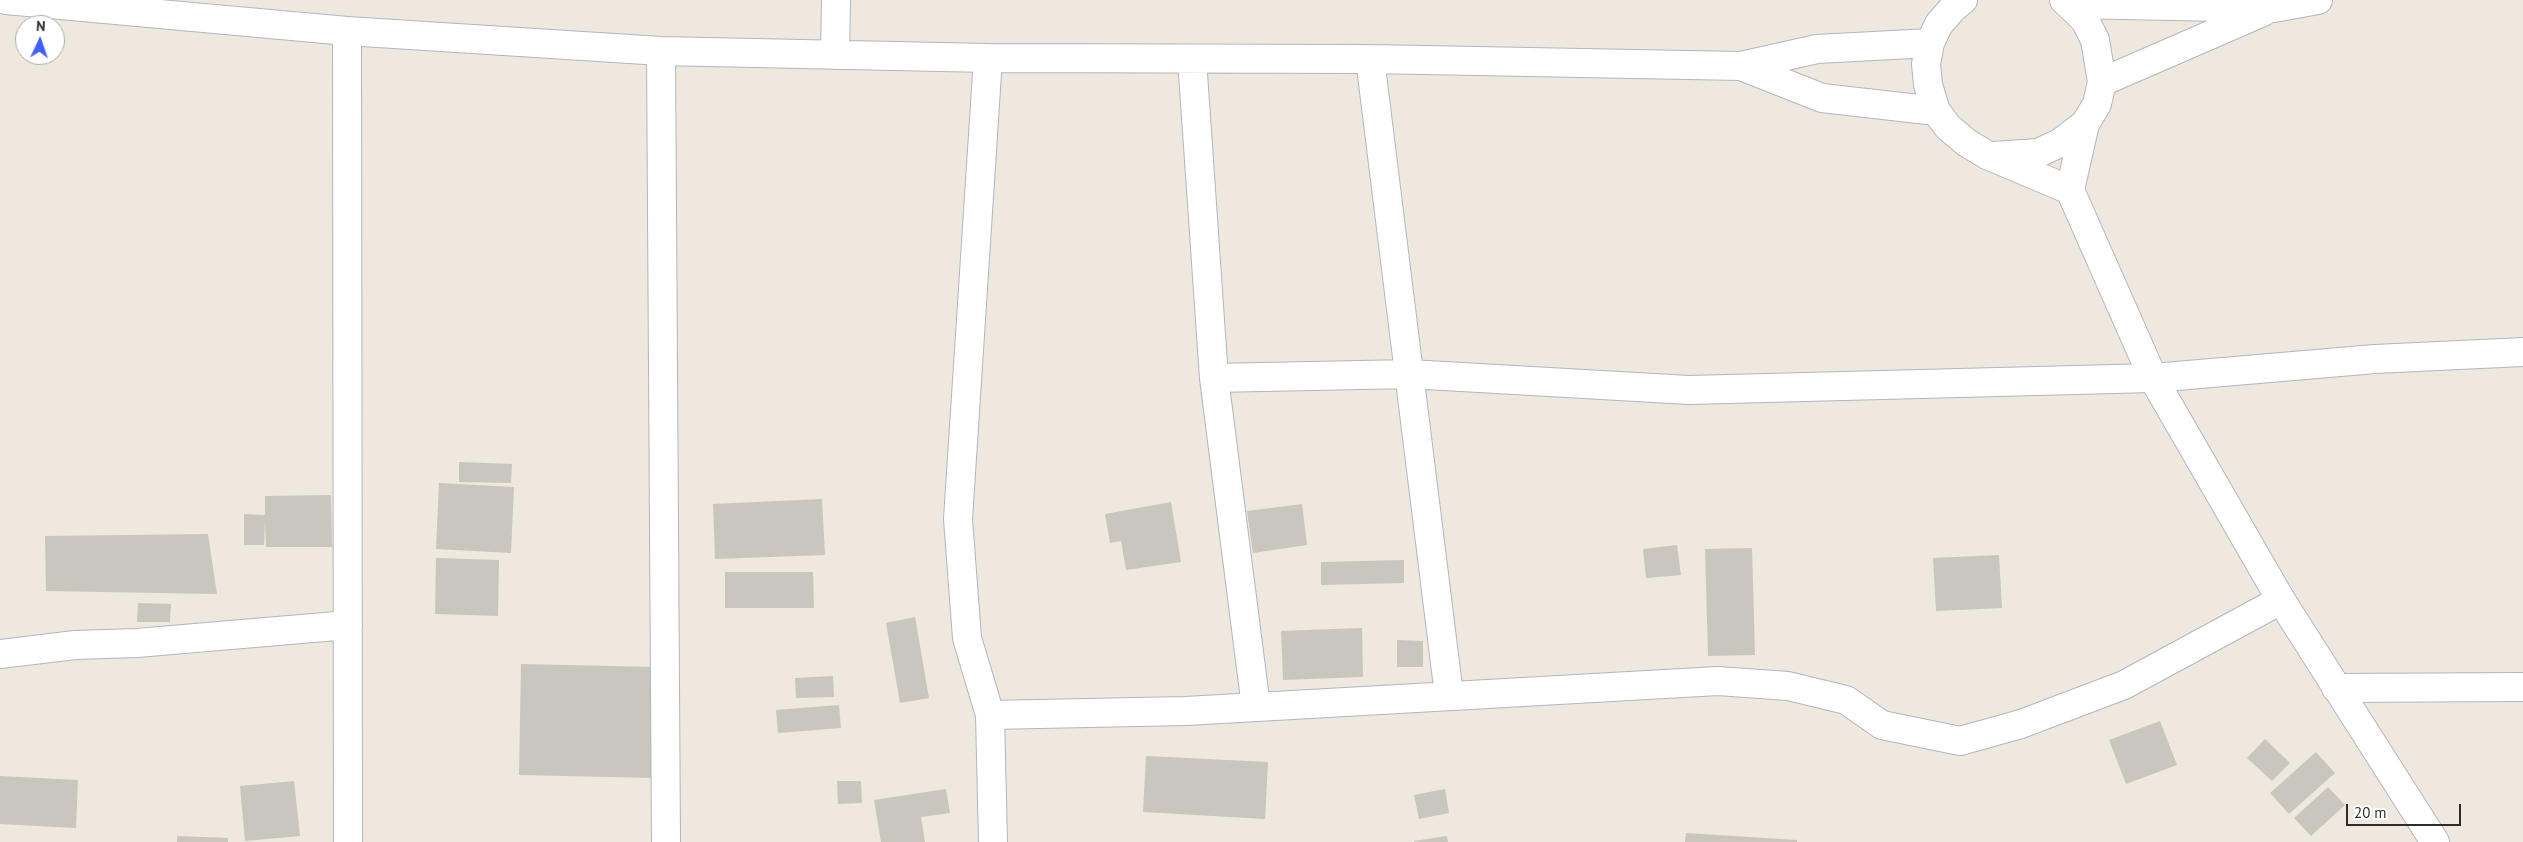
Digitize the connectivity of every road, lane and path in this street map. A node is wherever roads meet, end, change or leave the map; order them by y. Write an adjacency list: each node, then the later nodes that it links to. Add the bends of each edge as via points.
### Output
1 (6, 0): 7 (street)
2 (836, 0): 10 (street)
3 (1963, 0): 8 (street, via 1939,24)
4 (2318, 0): 6 (street)
5 (2067, 2): 6 (street); 15 (street, via 2085,20 2095,40)
6 (2274, 8): 15 (street)
7 (348, 31): 9 (street); 25 (street)
8 (1930, 44): 14 (street, via 1817,49); 16 (street, via 1926,64)
9 (661, 51): 10 (street); 33 (street)
10 (835, 56): 11 (street)
11 (988, 58): 12 (street); 31 (street, via 958,519 967,638)
12 (1192, 59): 13 (street); 22 (street)
13 (1370, 59): 14 (street); 21 (street)
14 (1741, 66): 16 (street, via 1822,98)
15 (2102, 82): 17 (street, via 2097,104)
16 (1936, 111): 18 (street, via 1967,143)
17 (2086, 124): 18 (street, via 2060,143 2038,153); 19 (street)
18 (1987, 155): 19 (street)
19 (2070, 190): 23 (street)
20 (2523, 352): 23 (street, via 2375,359)
21 (1409, 374): 22 (street); 23 (street, via 1688,390); 29 (street)
22 (1214, 378): 30 (street)
23 (2153, 378): 24 (street)
24 (2281, 600): 28 (street); 29 (street, via 2124,686 2021,724 1960,741 1882,725 1846,700 1788,686 1718,682)
25 (348, 625): 26 (street, via 137,643 75,645); 32 (street)
26 (0, 654)
27 (2523, 687): 28 (street)
28 (2336, 688): 35 (street)
29 (1449, 695): 30 (street)
30 (1256, 707): 31 (street)
31 (990, 715): 34 (street)
32 (348, 842)
33 (666, 842)
34 (993, 842)
35 (2435, 842)

